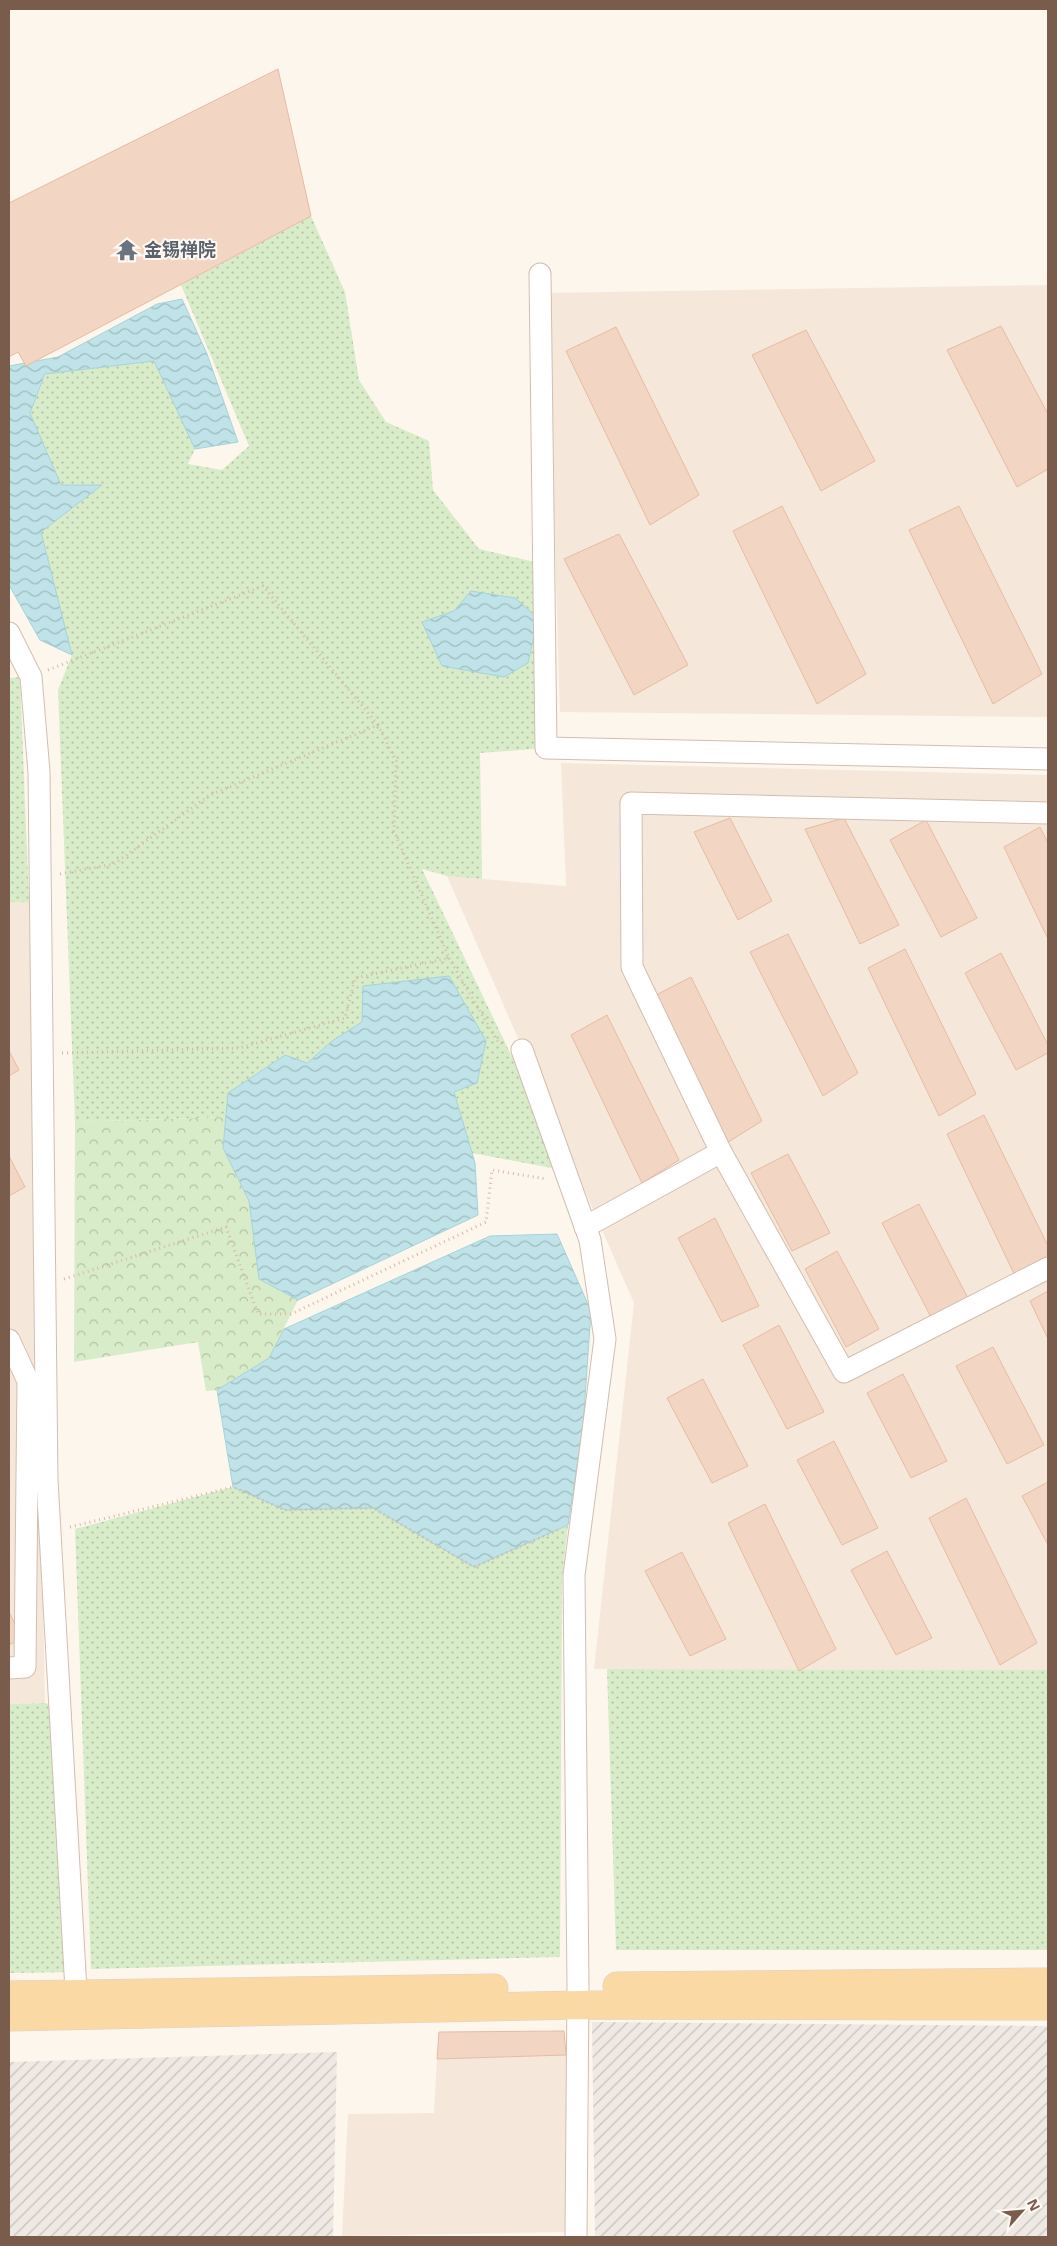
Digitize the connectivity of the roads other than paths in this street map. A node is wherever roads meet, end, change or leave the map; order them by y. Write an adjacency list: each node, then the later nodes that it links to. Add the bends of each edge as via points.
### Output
1 (540, 274): 3 (street, via 546,748)
2 (9, 632): 10 (street, via 31,677 39,772 45,1285)
3 (1048, 759)
4 (1048, 813): 6 (street, via 631,803 632,967)
5 (522, 1050): 7 (street)
6 (722, 1152): 7 (street); 8 (street, via 844,1372)
7 (585, 1227): 14 (street, via 590,1240 605,1338 574,1575)
8 (1048, 1268)
9 (9, 1340): 10 (street, via 28,1381)
10 (37, 1441): 11 (street, via 25,1667); 15 (street, via 50,1532)
11 (9, 1668)
12 (1048, 1982): 14 (main road)
13 (9, 1995): 15 (main road)
14 (578, 1996): 15 (main road); 16 (main road); 18 (street)
15 (77, 2005): 17 (main road)
16 (1048, 2006)
17 (9, 2017)
18 (576, 2237)

